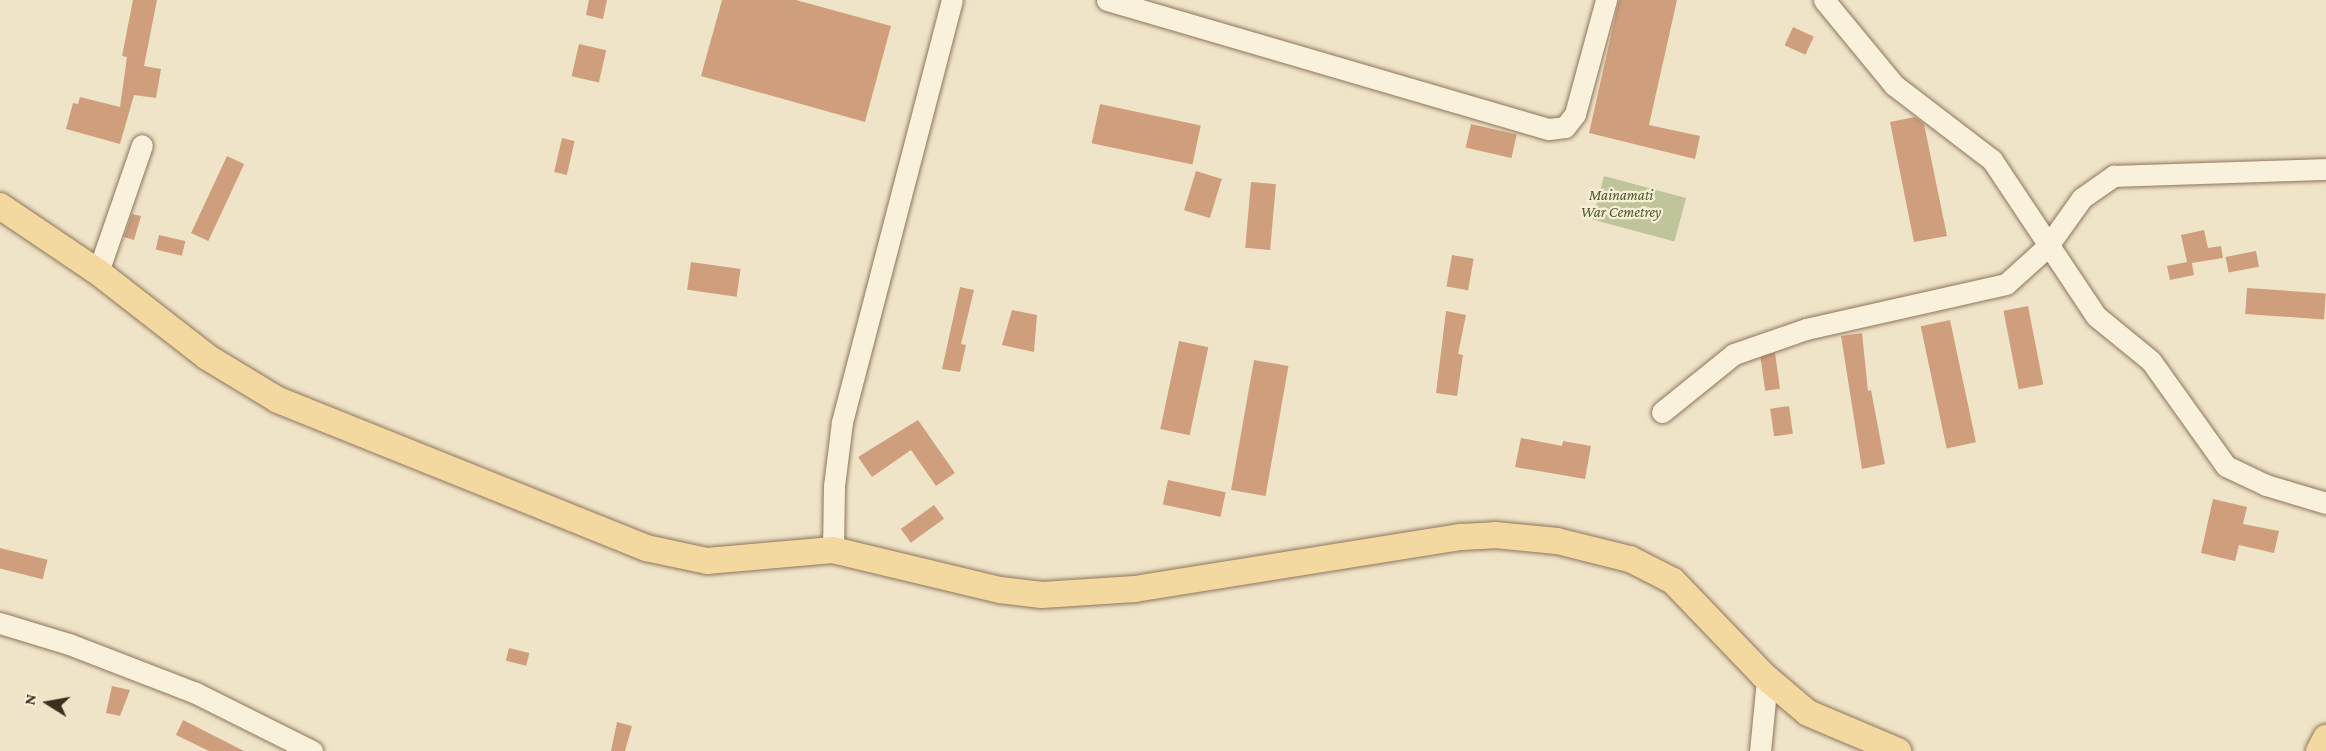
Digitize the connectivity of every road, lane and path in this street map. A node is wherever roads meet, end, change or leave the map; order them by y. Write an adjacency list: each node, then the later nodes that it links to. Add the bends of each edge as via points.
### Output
1 (952, 0): 12 (street, via 842,422)
2 (1107, 0): 3 (street, via 1549,129 1565,127 1575,114)
3 (1606, 0)
4 (1824, 0): 8 (street, via 1894,85 1992,160)
5 (142, 145): 9 (street)
6 (2326, 169): 8 (street, via 2114,176 2082,198)
7 (0, 207): 9 (main road)
8 (2050, 243): 10 (street, via 2006,284 1806,329 1734,354); 11 (street, via 2096,316 2151,361 2226,466 2266,485)
9 (98, 272): 12 (main road, via 207,357 278,400 646,548 707,561)
10 (1662, 411)
11 (2326, 503)
12 (832, 550): 14 (main road, via 1000,590 1042,595 1135,589 1461,537 1495,535 1557,541 1630,559 1673,581)
13 (0, 623): 16 (street, via 69,644 196,693)
14 (1767, 678): 17 (street); 18 (main road, via 1808,713)
15 (2326, 738): 20 (main road)
16 (312, 751)
17 (1760, 751)
18 (1898, 751)
19 (2304, 751): 20 (main road)
20 (2317, 751)

